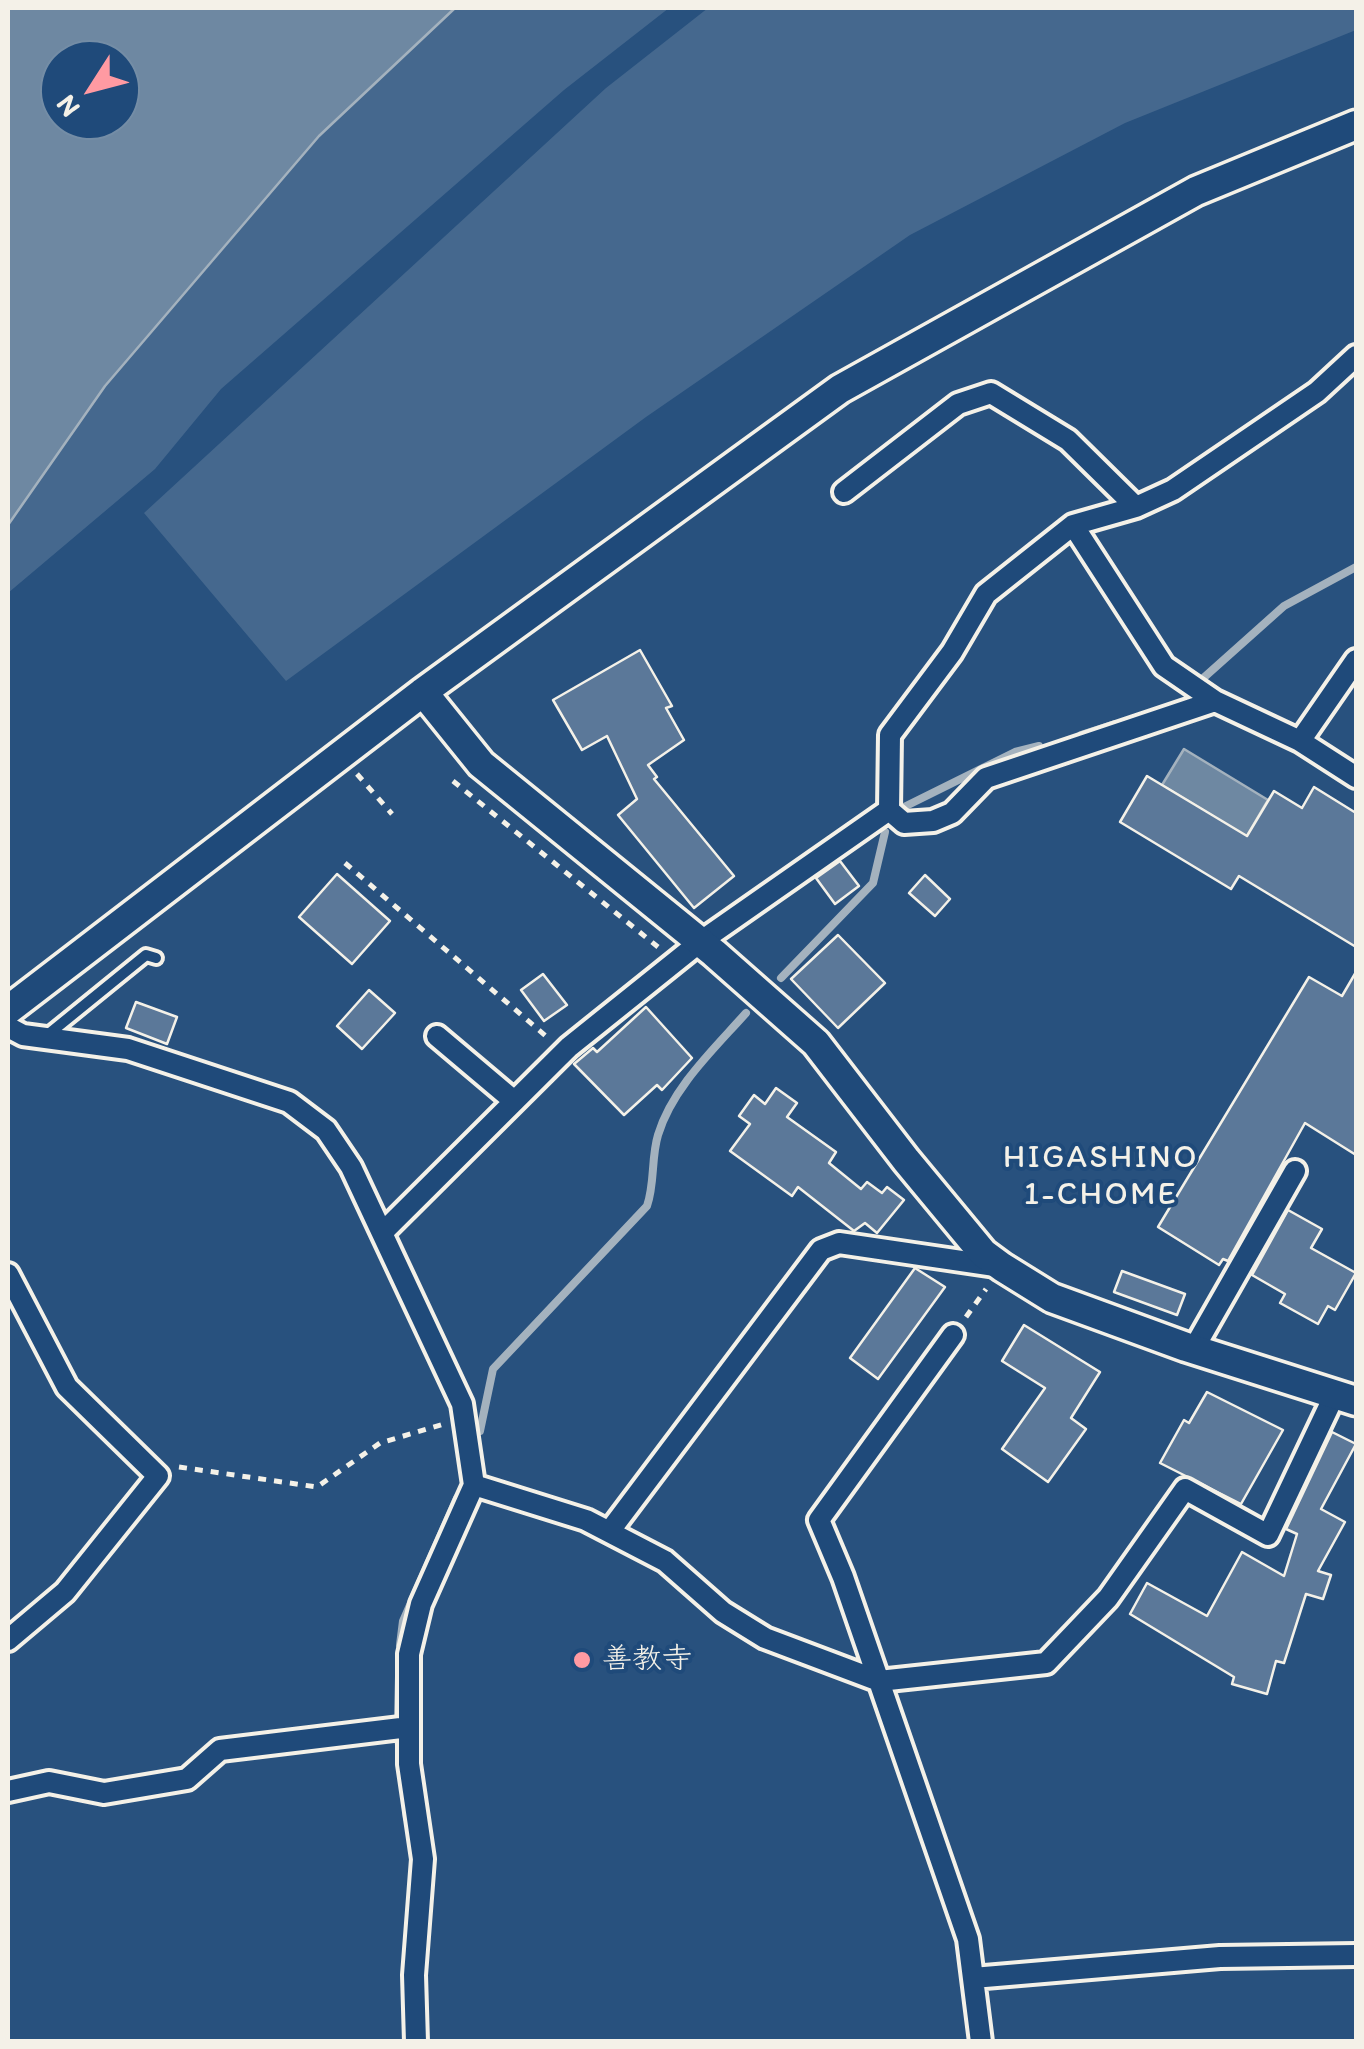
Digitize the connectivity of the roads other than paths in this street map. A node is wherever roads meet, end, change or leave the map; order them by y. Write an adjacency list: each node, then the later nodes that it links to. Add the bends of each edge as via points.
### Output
1 (1356, 125): 7 (street, via 1196,191 840,389)
2 (1356, 356): 4 (street, via 1285,414 1173,490)
3 (844, 492): 4 (street, via 958,404 991,393 1068,440)
4 (1136, 507): 5 (street)
5 (1073, 524): 8 (street, via 1164,666); 11 (street, via 986,594 890,735)
6 (1356, 660): 9 (street)
7 (423, 692): 12 (street, via 481,764); 14 (street)
8 (1216, 701): 9 (street); 11 (street, via 986,778 952,813 932,821 904,823)
9 (1300, 741): 10 (street)
10 (1356, 777)
11 (889, 810): 12 (street)
12 (700, 942): 18 (street); 21 (street, via 816,1043 983,1253)
13 (156, 958): 17 (lane, via 146,954)
14 (8, 1010)
15 (8, 1027): 17 (street)
16 (437, 1036): 18 (street)
17 (45, 1038): 20 (street, via 128,1049 289,1102 326,1130)
18 (514, 1101): 20 (street)
19 (1294, 1171): 24 (street)
20 (382, 1233): 26 (street, via 462,1404)
21 (1002, 1267): 24 (street, via 1052,1298); 27 (street, via 839,1243 821,1250)
22 (8, 1274): 28 (street, via 68,1387 158,1476 65,1592)
23 (952, 1336): 29 (street, via 819,1520)
24 (1193, 1350): 25 (street)
25 (1346, 1399): 29 (street, via 1268,1535 1186,1489 1108,1598 1046,1663)
26 (474, 1486): 27 (street); 30 (street, via 421,1604 409,1654)
27 (608, 1532): 29 (street, via 664,1562 765,1638)
28 (8, 1640)
29 (879, 1681): 33 (street, via 968,1939)
30 (409, 1727): 31 (street, via 220,1750 187,1778 104,1794 49,1782); 34 (street, via 424,1859)
31 (8, 1791)
32 (1356, 1955): 33 (street, via 1220,1957)
33 (973, 1978): 35 (street)
34 (416, 2042)
35 (982, 2042)

